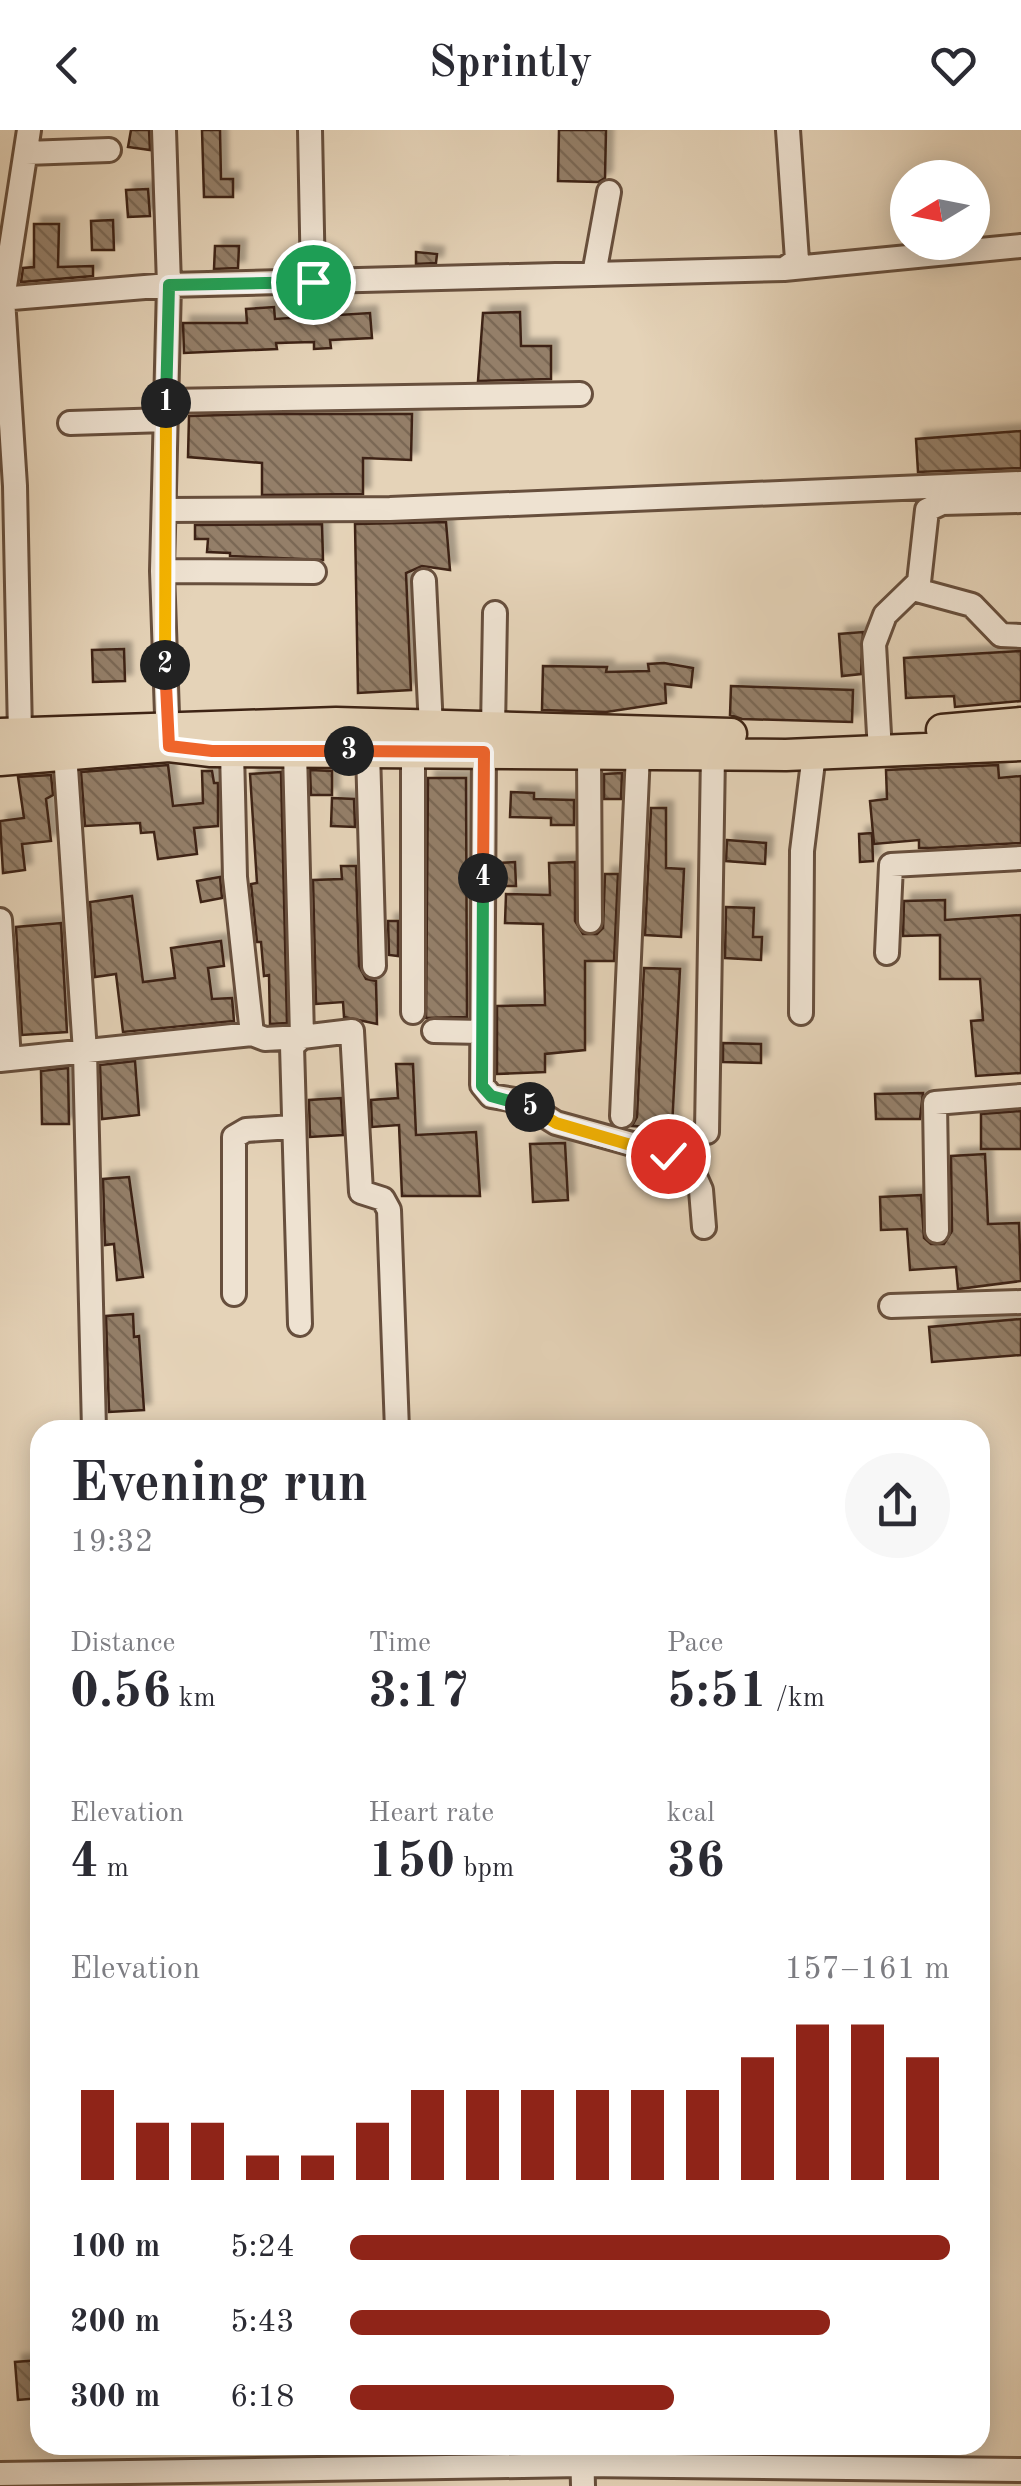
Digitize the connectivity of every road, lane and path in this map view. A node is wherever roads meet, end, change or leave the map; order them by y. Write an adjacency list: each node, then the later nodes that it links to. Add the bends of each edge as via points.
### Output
1 (164, 130): 11 (street)
2 (310, 130): 10 (street)
3 (788, 130): 8 (street, via 796,260)
4 (27, 142): 5 (street); 12 (street)
5 (109, 150)
6 (609, 192): 9 (street)
7 (1021, 246): 8 (street)
8 (784, 269): 9 (street)
9 (594, 274): 10 (street)
10 (313, 282): 11 (street)
11 (169, 285): 12 (street); 15 (street)
12 (2, 299): 13 (street)
13 (4, 375): 16 (street)
14 (580, 394): 15 (street)
15 (166, 410): 17 (street); 21 (street)
16 (5, 420): 19 (street)
17 (70, 423)
18 (1021, 483): 21 (street, via 390,509)
19 (7, 496): 27 (street)
20 (1021, 501): 25 (street, via 942,503 927,510)
21 (166, 510): 22 (street)
22 (162, 570): 23 (street); 31 (street)
23 (314, 572)
24 (424, 581): 32 (street)
25 (914, 589): 28 (street, via 972,605 1002,635); 34 (street, via 885,615 874,644)
26 (495, 613): 33 (street)
27 (8, 618): 30 (street)
28 (1021, 636)
29 (1021, 723): 34 (main road)
30 (10, 734): 31 (main road)
31 (168, 736): 32 (main road, via 336,723); 36 (main road); 39 (main road)
32 (422, 740): 33 (main road); 38 (main road); 50 (street)
33 (489, 740): 34 (main road); 40 (main road); 53 (street)
34 (880, 744): 35 (main road); 43 (main road)
35 (1021, 745)
36 (232, 751): 37 (main road); 54 (street, via 235,877)
37 (295, 751): 38 (main road); 55 (street)
38 (368, 751): 49 (street)
39 (65, 753): 44 (main road); 56 (street)
40 (589, 753): 41 (main road); 47 (street)
41 (638, 753): 42 (main road); 59 (street)
42 (713, 754): 43 (main road); 61 (street)
43 (814, 754): 51 (street, via 802,851)
44 (0, 760)
45 (1021, 858): 48 (street, via 891,864)
46 (0, 920): 57 (street)
47 (590, 921)
48 (887, 953)
49 (374, 966)
50 (412, 1012)
51 (801, 1013)
52 (434, 1031): 53 (street)
53 (482, 1032): 62 (street, via 486,1092 521,1101 556,1123 654,1150 693,1172 702,1190)
54 (252, 1034): 55 (street); 56 (street)
55 (302, 1037): 60 (street, via 292,1046); 69 (street, via 346,1030 355,1036 361,1192 384,1199 389,1210)
56 (84, 1052): 57 (street); 68 (street)
57 (5, 1060)
58 (1021, 1096): 63 (street, via 936,1103)
59 (622, 1116)
60 (292, 1127): 64 (street, via 246,1130 234,1138); 67 (street)
61 (707, 1132)
62 (704, 1227)
63 (937, 1230)
64 (234, 1294)
65 (1021, 1302): 66 (street)
66 (891, 1306)
67 (300, 1324)
68 (94, 1420)
69 (397, 1420)
70 (684, 2455): 72 (street); 76 (street)
71 (507, 2456): 72 (street); 77 (street)
72 (582, 2465)
73 (1021, 2470): 76 (street)
74 (0, 2474): 78 (street)
75 (368, 2475): 77 (street); 79 (street)
76 (861, 2476)
77 (435, 2477)
78 (58, 2480): 79 (street)
79 (94, 2480)

